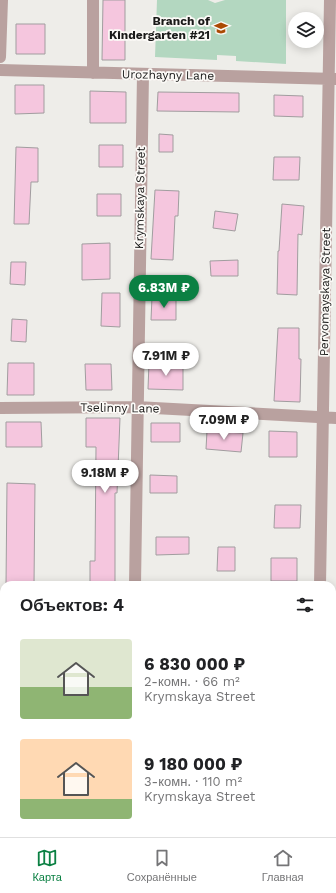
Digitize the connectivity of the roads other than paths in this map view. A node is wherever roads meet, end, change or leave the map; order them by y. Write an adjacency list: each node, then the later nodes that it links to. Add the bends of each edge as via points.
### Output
1 (2, 0): 4 (street)
2 (94, 0): 6 (street)
3 (330, 0): 8 (street, Pervomayskaya Street)
4 (0, 57)
5 (0, 70): 6 (street, Urozhayny Lane)
6 (93, 73): 7 (street, Urozhayny Lane)
7 (143, 74): 8 (street, Urozhayny Lane); 10 (street, Krymskaya Street)
8 (332, 79): 9 (street, Pervomayskaya Street)
9 (330, 363): 12 (street, Pervomayskaya Street)
10 (136, 407): 11 (street, Tselinny Lane); 12 (street, Tselinny Lane); 13 (street, Krymskaya Street)
11 (0, 408)
12 (330, 418): 14 (street, Pervomayskaya Street)
13 (135, 581)
14 (320, 581)

